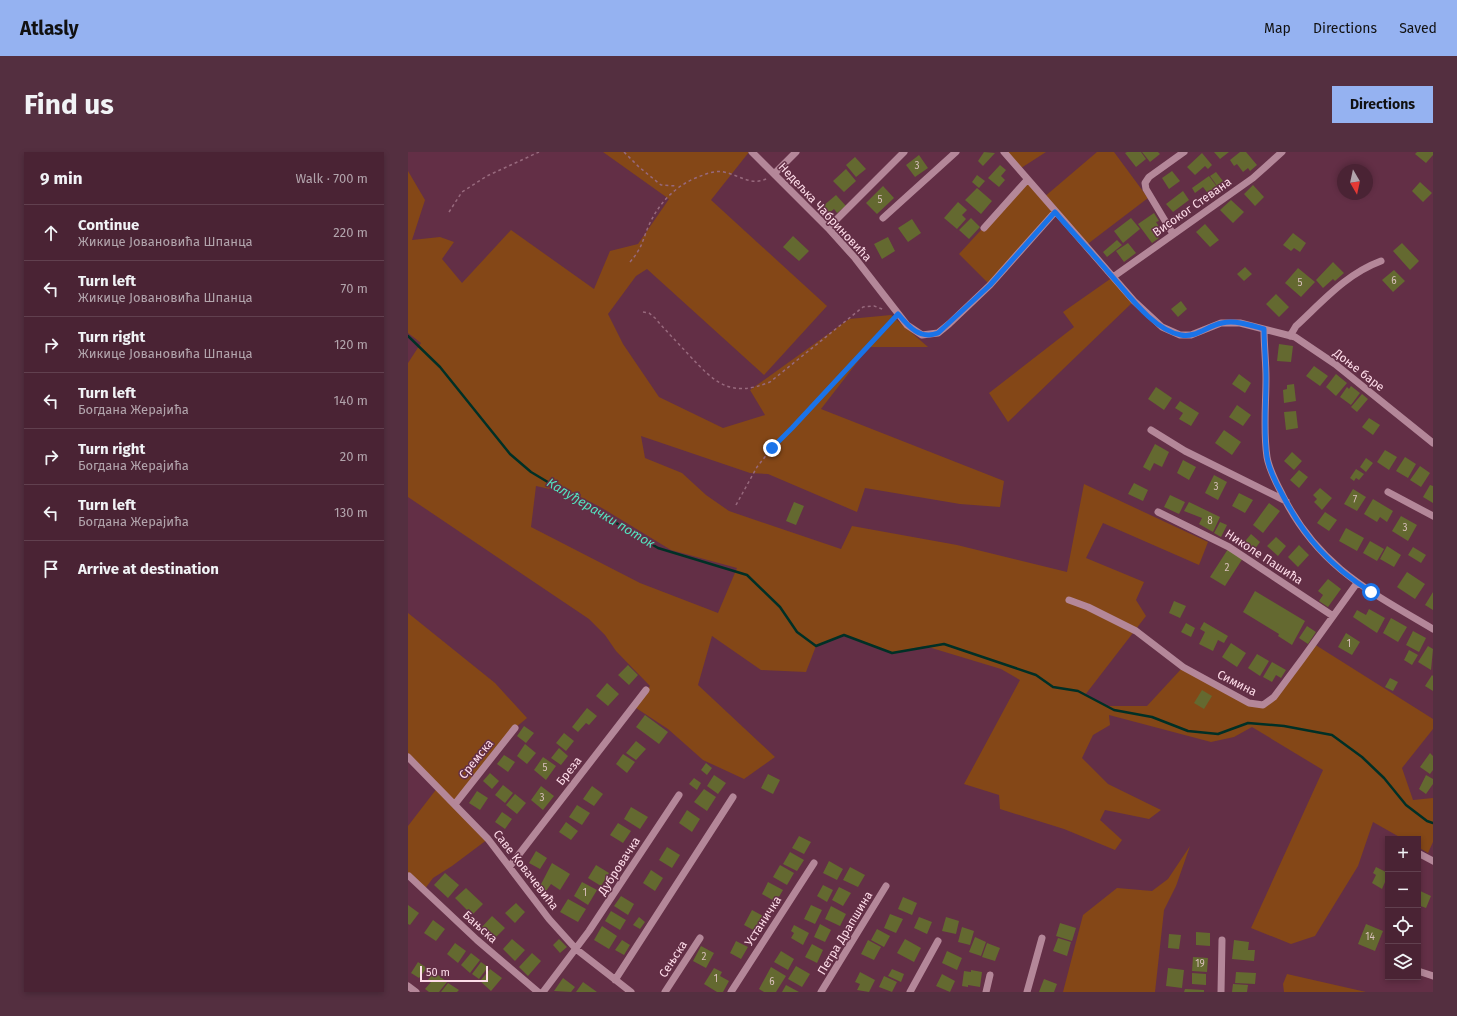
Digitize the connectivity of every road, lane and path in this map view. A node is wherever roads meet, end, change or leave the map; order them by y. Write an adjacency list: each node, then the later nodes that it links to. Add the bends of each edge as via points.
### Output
1 (539, 152): 13 (path, via 487,176 462,192)
2 (624, 152): 12 (path, via 661,185)
3 (752, 152): 10 (street, Недељка Чабриновића)
4 (796, 152): 10 (street)
5 (904, 152): 16 (street)
6 (956, 152): 15 (street)
7 (1004, 152): 11 (street, Доње баре)
8 (1184, 152): 18 (street, via 1149,177 1145,183 1146,189)
9 (1282, 152): 18 (street, Високог Стевана, via 1253,178)
10 (774, 174): 12 (path, via 765,180 749,182 724,172 712,172); 16 (street, Недељка Чабриновића)
11 (1027, 180): 14 (street, Доње баре); 17 (street)
12 (677, 186): 20 (path, via 658,209 641,250)
13 (449, 212)
14 (1055, 212): 21 (street, Доње баре); 22 (street, Недељка Чабриновића, via 990,285 938,333 919,334 907,325)
15 (883, 218)
16 (828, 228): 22 (street, Недељка Чабриновића)
17 (984, 228)
18 (1173, 234): 21 (street, Високог Стевана)
19 (1381, 261): 25 (street, via 1349,277 1296,326)
20 (630, 262)
21 (1113, 277): 24 (street, Доње баре, via 1149,317 1162,327 1180,335 1191,335 1213,325 1228,322)
22 (896, 311): 23 (path, via 874,306 863,307 770,382 742,389 725,386 706,374 655,318); 30 (path, via 772,448 757,467)
23 (643, 312)
24 (1264, 329): 25 (street, Доње баре); 29 (street, via 1265,441 1268,459)
25 (1290, 336): 27 (street, Доње баре, via 1304,342 1335,364)
26 (1151, 430): 29 (street, via 1198,458)
27 (1433, 443)
28 (1388, 492): 32 (street)
29 (1286, 501): 33 (street, via 1304,533 1332,564)
30 (736, 505)
31 (1158, 512): 35 (street, Николе Пашића, via 1239,552)
32 (1433, 516)
33 (1357, 583): 35 (street, Симина); 36 (street)
34 (1069, 600): 35 (street, Симина, via 1136,631 1183,666 1257,706 1268,703 1274,697)
35 (1333, 616)
36 (1433, 629)
37 (646, 690): 46 (street, Бреза)
38 (515, 728): 42 (street, Сремска)
39 (408, 757): 42 (street, Саве Ковачевића)
40 (679, 795): 53 (street, Дубровачка)
41 (733, 797): 57 (street)
42 (455, 804): 46 (street, Саве Ковачевића)
43 (1421, 855): 44 (street)
44 (1433, 861)
45 (814, 863): 64 (street, Устаничка)
46 (510, 866): 53 (street, Саве Ковачевића, via 549,919)
47 (409, 876): 60 (street, Бањска, via 477,940)
48 (886, 886): 65 (street, Петра Драпшина)
49 (700, 938): 63 (street, Сењска)
50 (1042, 938): 68 (street)
51 (1222, 940): 69 (street)
52 (938, 941): 66 (street)
53 (576, 949): 57 (street, Саве Ковачевића); 61 (street, Дубровачка)
54 (1421, 972): 56 (street)
55 (990, 975): 67 (street)
56 (1433, 976)
57 (615, 980): 62 (street, Саве Ковачевића)
58 (408, 986): 59 (street)
59 (416, 992)
60 (538, 992)
61 (543, 992)
62 (631, 992)
63 (665, 992)
64 (731, 992)
65 (821, 992)
66 (910, 992)
67 (986, 992)
68 (1027, 992)
69 (1221, 992)

